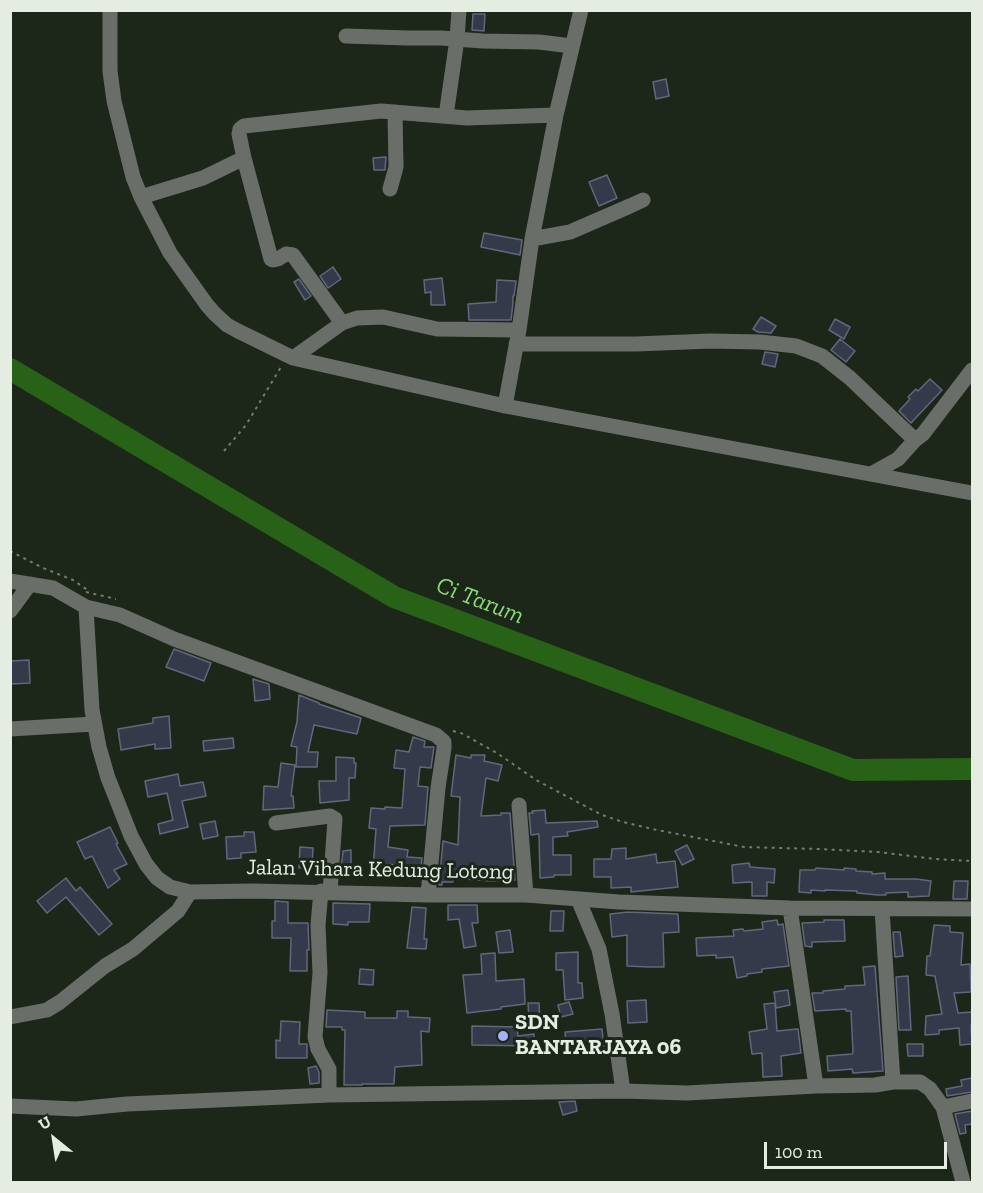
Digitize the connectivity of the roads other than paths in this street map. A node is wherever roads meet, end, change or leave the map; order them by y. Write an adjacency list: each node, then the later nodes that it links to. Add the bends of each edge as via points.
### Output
1 (110, 10): 12 (street, via 114,101)
2 (459, 10): 5 (street)
3 (580, 10): 6 (street)
4 (346, 36): 5 (street)
5 (457, 39): 6 (street); 9 (street)
6 (572, 46): 8 (street)
7 (395, 112): 9 (street); 10 (street, via 244,126 239,134); 11 (street, via 396,167)
8 (556, 115): 9 (street); 14 (street)
9 (446, 116)
10 (244, 159): 12 (street, via 203,178); 15 (street, via 271,259 293,255)
11 (390, 189)
12 (141, 197): 17 (street, via 170,253 215,314 233,328)
13 (643, 200): 14 (street, via 570,232)
14 (532, 239): 16 (street)
15 (342, 323): 16 (street, via 383,317 437,329); 17 (street)
16 (518, 337): 19 (street); 20 (street, via 636,344 710,341 796,346 822,357 850,378)
17 (291, 357): 19 (street)
18 (972, 370): 20 (street)
19 (505, 406): 21 (street)
20 (915, 440): 21 (street, via 898,459)
21 (871, 474): 22 (street)
22 (972, 493)
23 (10, 581): 24 (street)
24 (30, 584): 25 (street, via 53,588); 26 (street)
25 (86, 607): 27 (street, Jalan Vihara Kedung Lotong); 33 (street, via 120,615 174,639 436,735 444,742 444,748)
26 (10, 611)
27 (94, 724): 28 (street); 31 (street, Jalan Vihara Kedung Lotong, via 108,778 146,864 170,887)
28 (10, 729)
29 (519, 805): 34 (street)
30 (276, 823): 32 (street, via 330,816 335,819)
31 (190, 892): 32 (street, Jalan Vihara Kedung Lotong); 39 (street, via 178,911 142,942 60,1002 47,1010)
32 (325, 892): 33 (street, Jalan Vihara Kedung Lotong); 43 (street, via 318,925 320,973 315,1037 329,1069)
33 (428, 895): 34 (street, Jalan Vihara Kedung Lotong)
34 (526, 895): 35 (street, Jalan Vihara Kedung Lotong)
35 (578, 898): 36 (street, Jalan Vihara Kedung Lotong); 42 (street, via 599,949)
36 (790, 908): 37 (street, Jalan Vihara Kedung Lotong); 41 (street)
37 (882, 909): 38 (street, Jalan Vihara Kedung Lotong); 40 (street)
38 (972, 909)
39 (10, 1017)
40 (893, 1082): 41 (street); 46 (street, via 920,1082)
41 (816, 1086): 42 (street, via 687,1093)
42 (623, 1090): 43 (street)
43 (329, 1095): 45 (street, via 76,1109)
44 (972, 1101): 46 (street)
45 (10, 1106)
46 (943, 1107): 47 (street)
47 (963, 1182)

